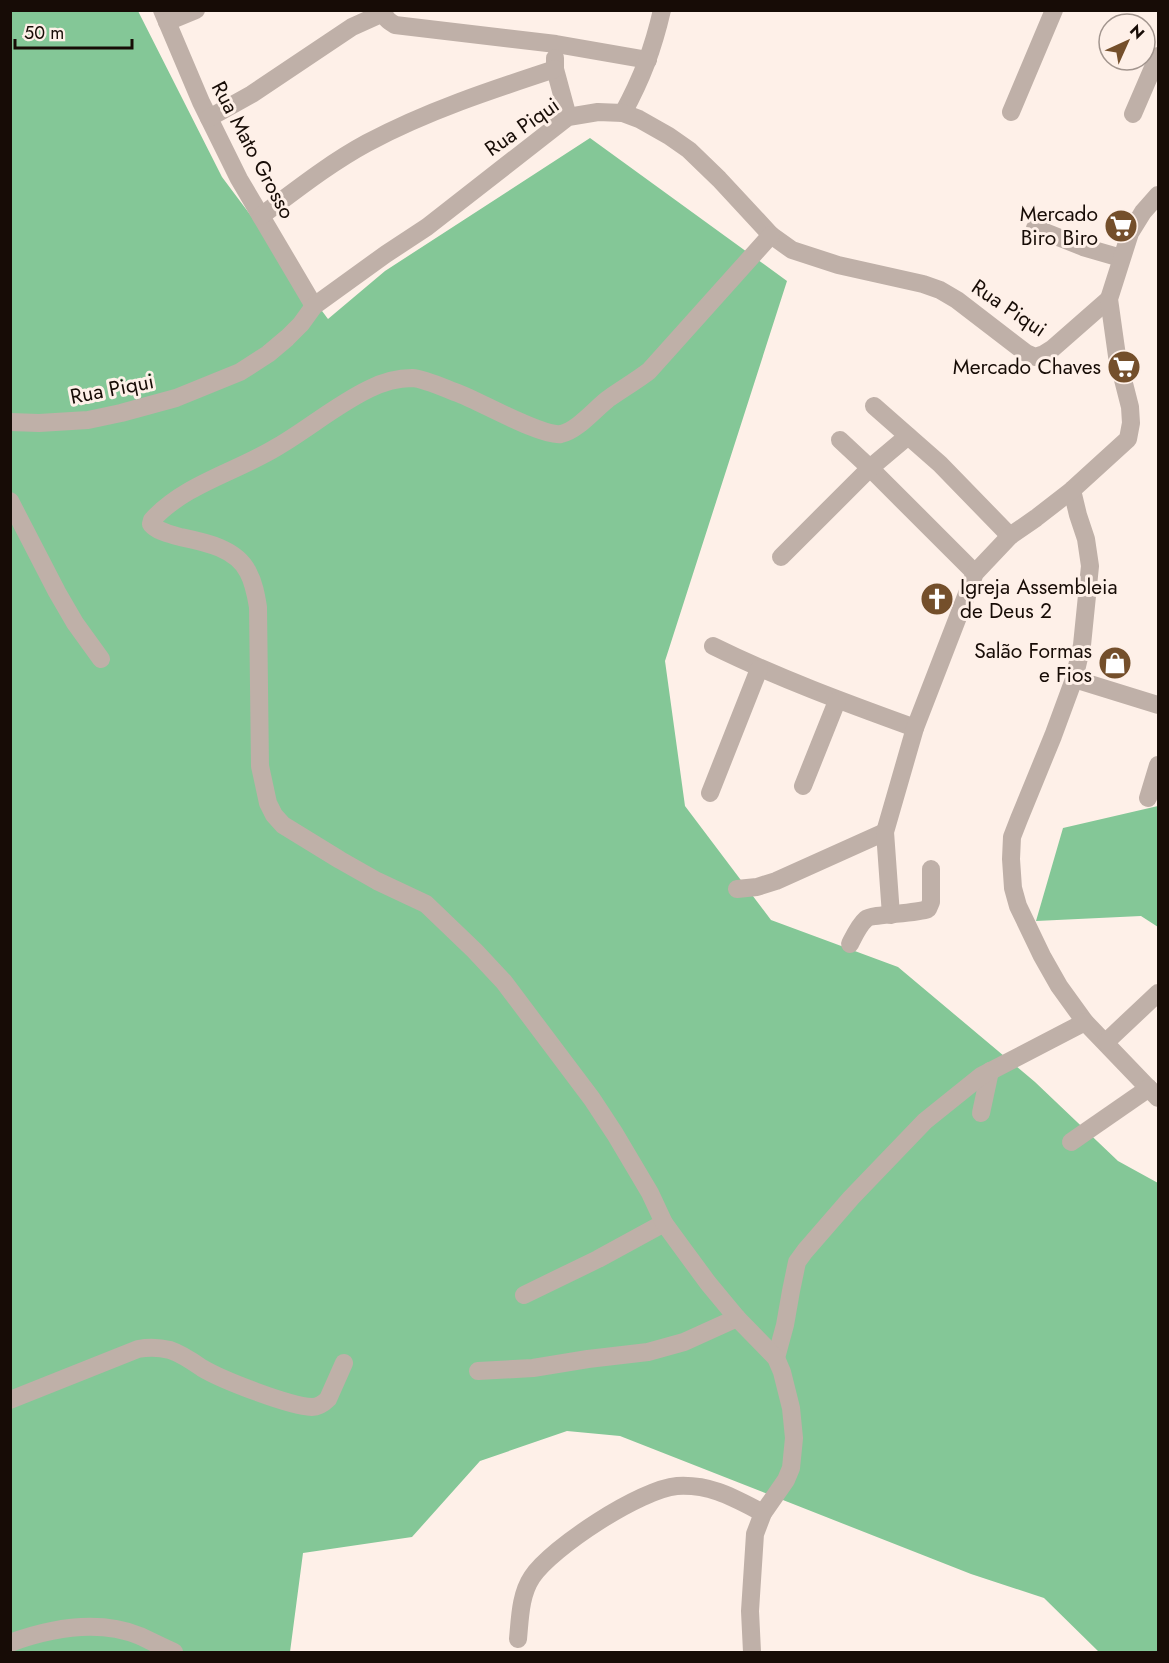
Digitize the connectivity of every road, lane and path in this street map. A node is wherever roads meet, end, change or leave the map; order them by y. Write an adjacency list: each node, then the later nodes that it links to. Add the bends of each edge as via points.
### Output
1 (196, 10): 5 (street)
2 (662, 10): 8 (street)
3 (1054, 10): 10 (street)
4 (383, 12): 6 (street, via 395,25); 14 (street, via 352,27)
5 (164, 16): 14 (street, Rua Mato Grosso)
6 (556, 44): 8 (street); 9 (street)
7 (1158, 56): 12 (street)
8 (648, 60): 11 (street)
9 (555, 69): 13 (street); 17 (street, via 438,110 367,143)
10 (1011, 112)
11 (623, 113): 13 (street, Rua Piqui); 19 (street, Rua Piqui, via 689,150)
12 (1133, 114)
13 (568, 117): 22 (street, Rua Piqui, via 427,227)
14 (209, 118): 17 (street, Rua Mato Grosso)
15 (1158, 195): 16 (street)
16 (1151, 214): 20 (street, via 1130,233)
17 (261, 216): 22 (street, Rua Mato Grosso)
18 (1035, 228): 20 (street)
19 (771, 235): 21 (street, Rua Piqui, via 810,257 940,290 1035,357 1052,349); 56 (street, via 649,371 572,429 560,434 548,432 417,378 396,378 369,388 276,448 170,502 151,524 235,555 253,582 258,607 260,766 274,815 283,825 340,860 426,904 476,951 528,1011 592,1099 633,1163)
20 (1121, 258): 21 (street)
21 (1108, 299): 28 (street, via 1130,407 1128,439)
22 (314, 306): 24 (street, Rua Piqui, via 301,324 268,354 240,372 176,398 88,420)
23 (874, 406): 25 (street)
24 (10, 422)
25 (908, 436): 27 (street); 30 (street)
26 (840, 440): 27 (street)
27 (870, 468): 31 (street); 32 (street)
28 (1072, 490): 30 (street); 36 (street, via 1090,566 1082,645)
29 (10, 501): 34 (street, via 57,592)
30 (1010, 536): 32 (street)
31 (781, 557)
32 (975, 573): 39 (street)
33 (712, 646): 35 (street)
34 (101, 659)
35 (759, 669): 37 (street); 42 (street)
36 (1074, 679): 38 (street); 50 (street, via 1012,837 1011,859 1018,906 1059,986)
37 (837, 701): 39 (street); 41 (street)
38 (1158, 705)
39 (915, 728): 44 (street)
40 (1158, 765): 43 (street)
41 (803, 786)
42 (710, 793)
43 (1148, 798)
44 (885, 832): 46 (street, via 776,881); 47 (street)
45 (931, 869): 47 (street, via 929,908)
46 (737, 889)
47 (891, 915): 48 (street, via 867,918)
48 (850, 944)
49 (1158, 993): 51 (street)
50 (1085, 1022): 51 (street); 52 (street)
51 (1106, 1042): 53 (street)
52 (990, 1071): 54 (street); 59 (street, via 925,1121 805,1251 797,1262)
53 (1154, 1093): 55 (street)
54 (981, 1113)
55 (1071, 1142)
56 (664, 1223): 57 (street); 58 (street)
57 (524, 1294)
58 (737, 1318): 59 (street); 61 (street, via 684,1342 648,1352 533,1368)
59 (776, 1358): 63 (street, via 791,1408 794,1438 791,1468)
60 (344, 1363): 62 (street, via 328,1399 313,1407 256,1391 172,1351 155,1347 138,1349)
61 (478, 1371)
62 (10, 1400)
63 (763, 1513): 64 (street, via 720,1491 702,1488 676,1486 641,1497 586,1530 552,1555 532,1577 520,1610); 67 (street, via 754,1545)
64 (518, 1639)
65 (10, 1643): 66 (street, via 79,1626 138,1635)
66 (174, 1653)
67 (752, 1653)

